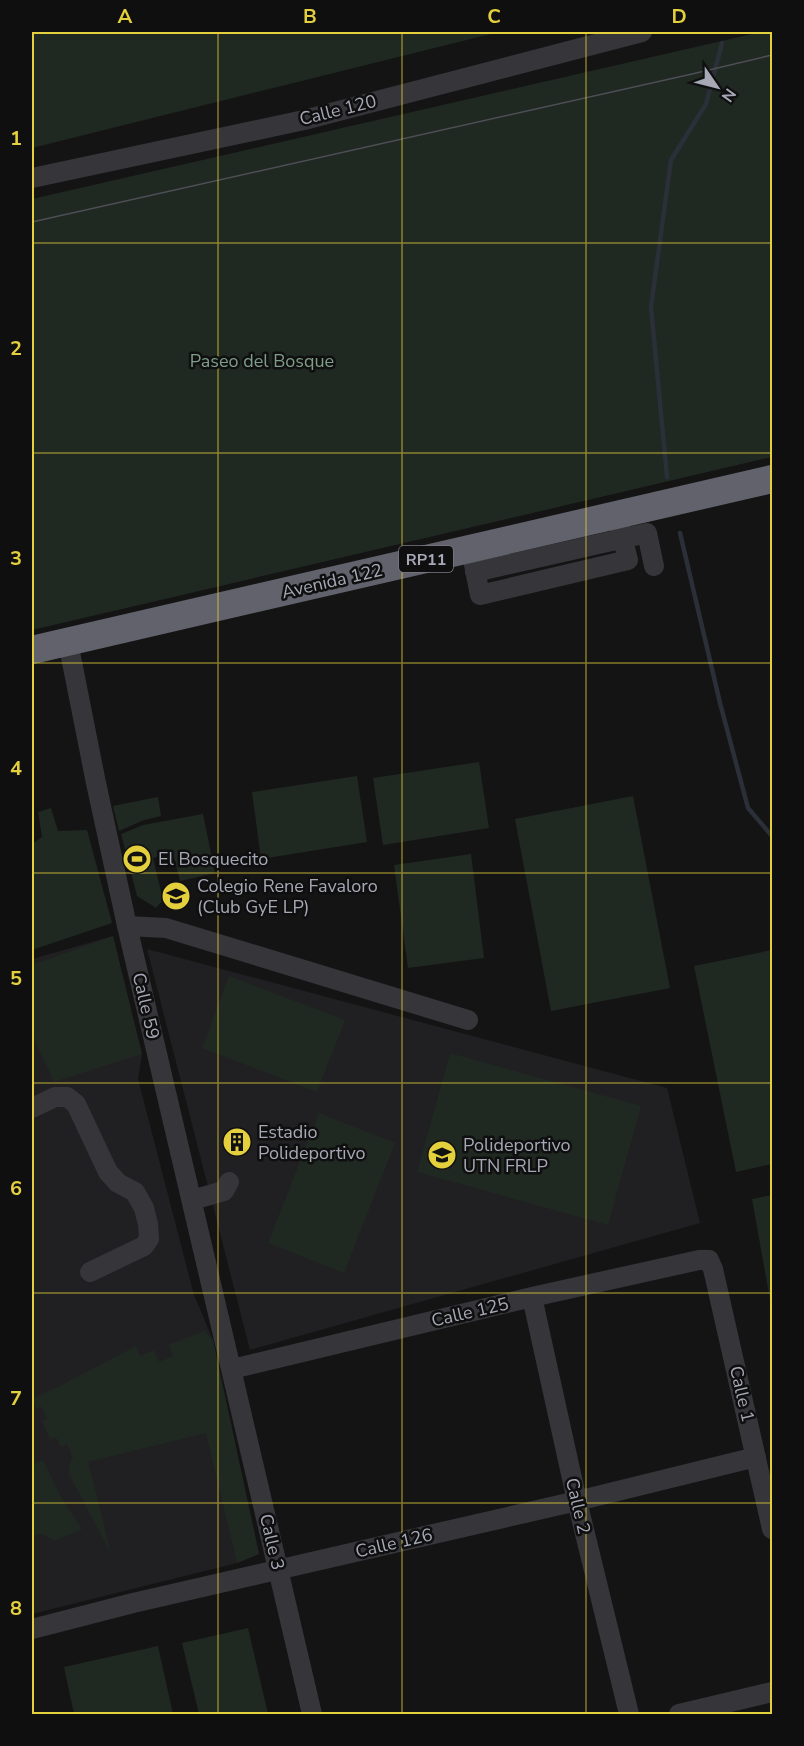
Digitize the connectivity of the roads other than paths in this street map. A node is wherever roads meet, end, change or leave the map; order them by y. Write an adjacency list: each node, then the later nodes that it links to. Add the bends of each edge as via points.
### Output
1 (642, 32): 2 (street, Calle 120, via 304,120)
2 (32, 178)
3 (772, 479): 4 (highway, Avenida 122 / RP11)
4 (620, 527): 5 (street); 6 (highway, Avenida 122 / RP11); 7 (street, via 628,560); 8 (street, via 647,533)
5 (602, 543): 6 (street); 7 (street)
6 (478, 563): 7 (street, via 492,593); 9 (highway, Avenida 122 / RP11)
7 (607, 565)
8 (654, 566)
9 (68, 642): 10 (highway, Avenida 122 / RP11); 11 (street, Calle 59)
10 (32, 650)
11 (127, 926): 12 (street, via 166,928); 15 (street, Calle 59)
12 (468, 1020)
13 (32, 1108): 17 (street, via 55,1097 67,1097 76,1104 108,1172 118,1183 135,1191 144,1208 149,1239 144,1246)
14 (229, 1182): 15 (street, via 224,1191)
15 (192, 1200): 19 (street, Calle 59)
16 (709, 1260): 18 (street, Calle 125); 20 (street, Calle 1)
17 (90, 1272)
18 (532, 1298): 19 (street, Calle 125); 21 (street, Calle 2)
19 (232, 1369): 23 (street, Calle 3)
20 (756, 1457): 21 (street, Calle 126); 22 (street, Calle 1)
21 (577, 1501): 23 (street, Calle 126); 27 (street, Calle 2)
22 (772, 1529)
23 (278, 1569): 24 (street, Calle 126); 26 (street, Calle 3)
24 (32, 1629)
25 (772, 1692): 28 (street)
26 (312, 1714)
27 (629, 1714)
28 (679, 1714)

